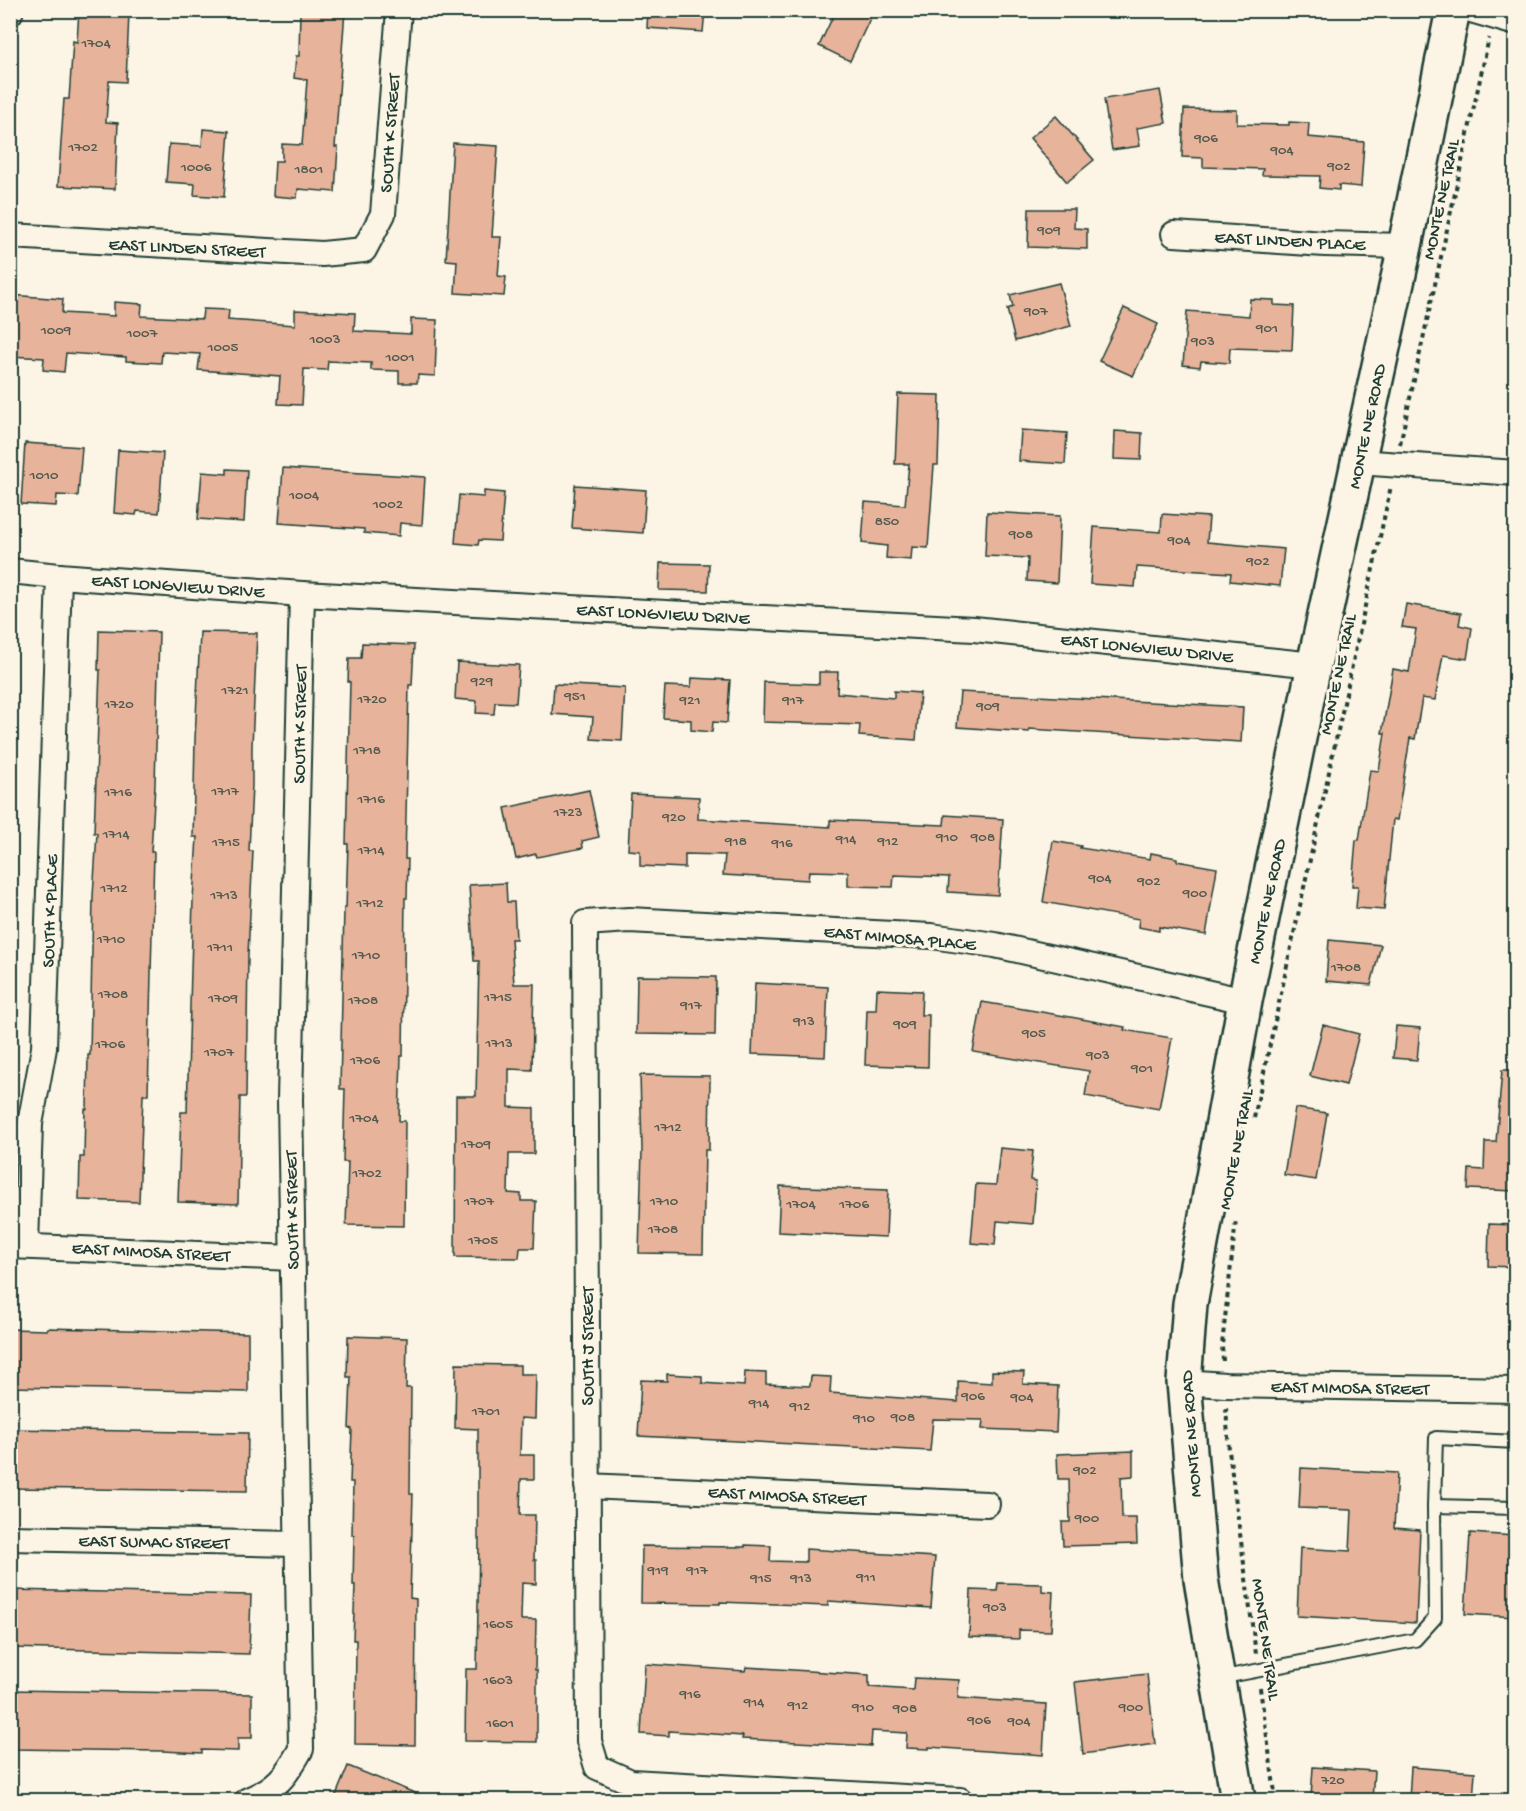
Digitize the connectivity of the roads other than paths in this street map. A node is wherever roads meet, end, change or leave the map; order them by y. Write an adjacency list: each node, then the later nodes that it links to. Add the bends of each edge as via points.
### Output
1 (399, 10): 6 (street, SOUTH K STREET, via 383,214)
2 (1453, 10): 5 (street, MONTE NE ROAD)
3 (1174, 234): 5 (street, EAST LINDEN PLACE)
4 (10, 236): 6 (street, EAST LINDEN STREET, via 322,254)
5 (1405, 246): 7 (street, MONTE NE ROAD)
6 (364, 250)
7 (1358, 462): 8 (street); 12 (street, MONTE NE ROAD)
8 (1515, 473)
9 (10, 571): 10 (street, EAST LONGVIEW DRIVE)
10 (59, 576): 11 (street, EAST LONGVIEW DRIVE); 15 (street, SOUTH K PLACE, via 44,1047 30,1124)
11 (302, 594): 12 (street, EAST LONGVIEW DRIVE, via 974,629); 16 (street, SOUTH K STREET, via 290,1100)
12 (1314, 665): 14 (street, MONTE NE ROAD)
13 (585, 923): 14 (street, EAST MIMOSA PLACE, via 629,920 932,936 994,945); 20 (street, SOUTH J STREET)
14 (1245, 1001): 17 (street, MONTE NE ROAD, via 1190,1304)
15 (18, 1246): 16 (street, EAST MIMOSA STREET)
16 (292, 1258): 25 (street, SOUTH K STREET)
17 (1184, 1382): 18 (street, EAST MIMOSA STREET); 26 (street, MONTE NE ROAD, via 1201,1579)
18 (1515, 1390)
19 (1515, 1443): 22 (lane, via 1436,1438)
20 (587, 1486): 21 (street, EAST MIMOSA STREET); 28 (street, SOUTH J STREET, via 589,1741 597,1767 631,1782)
21 (987, 1504)
22 (1434, 1506): 23 (lane); 26 (lane, via 1435,1618 1415,1640)
23 (1515, 1508)
24 (10, 1538): 25 (street, EAST SUMAC STREET)
25 (297, 1544): 27 (street, SOUTH K STREET, via 302,1749 288,1773 263,1794)
26 (1218, 1678): 29 (street, MONTE NE ROAD)
27 (248, 1800)
28 (960, 1800)
29 (1239, 1800)

